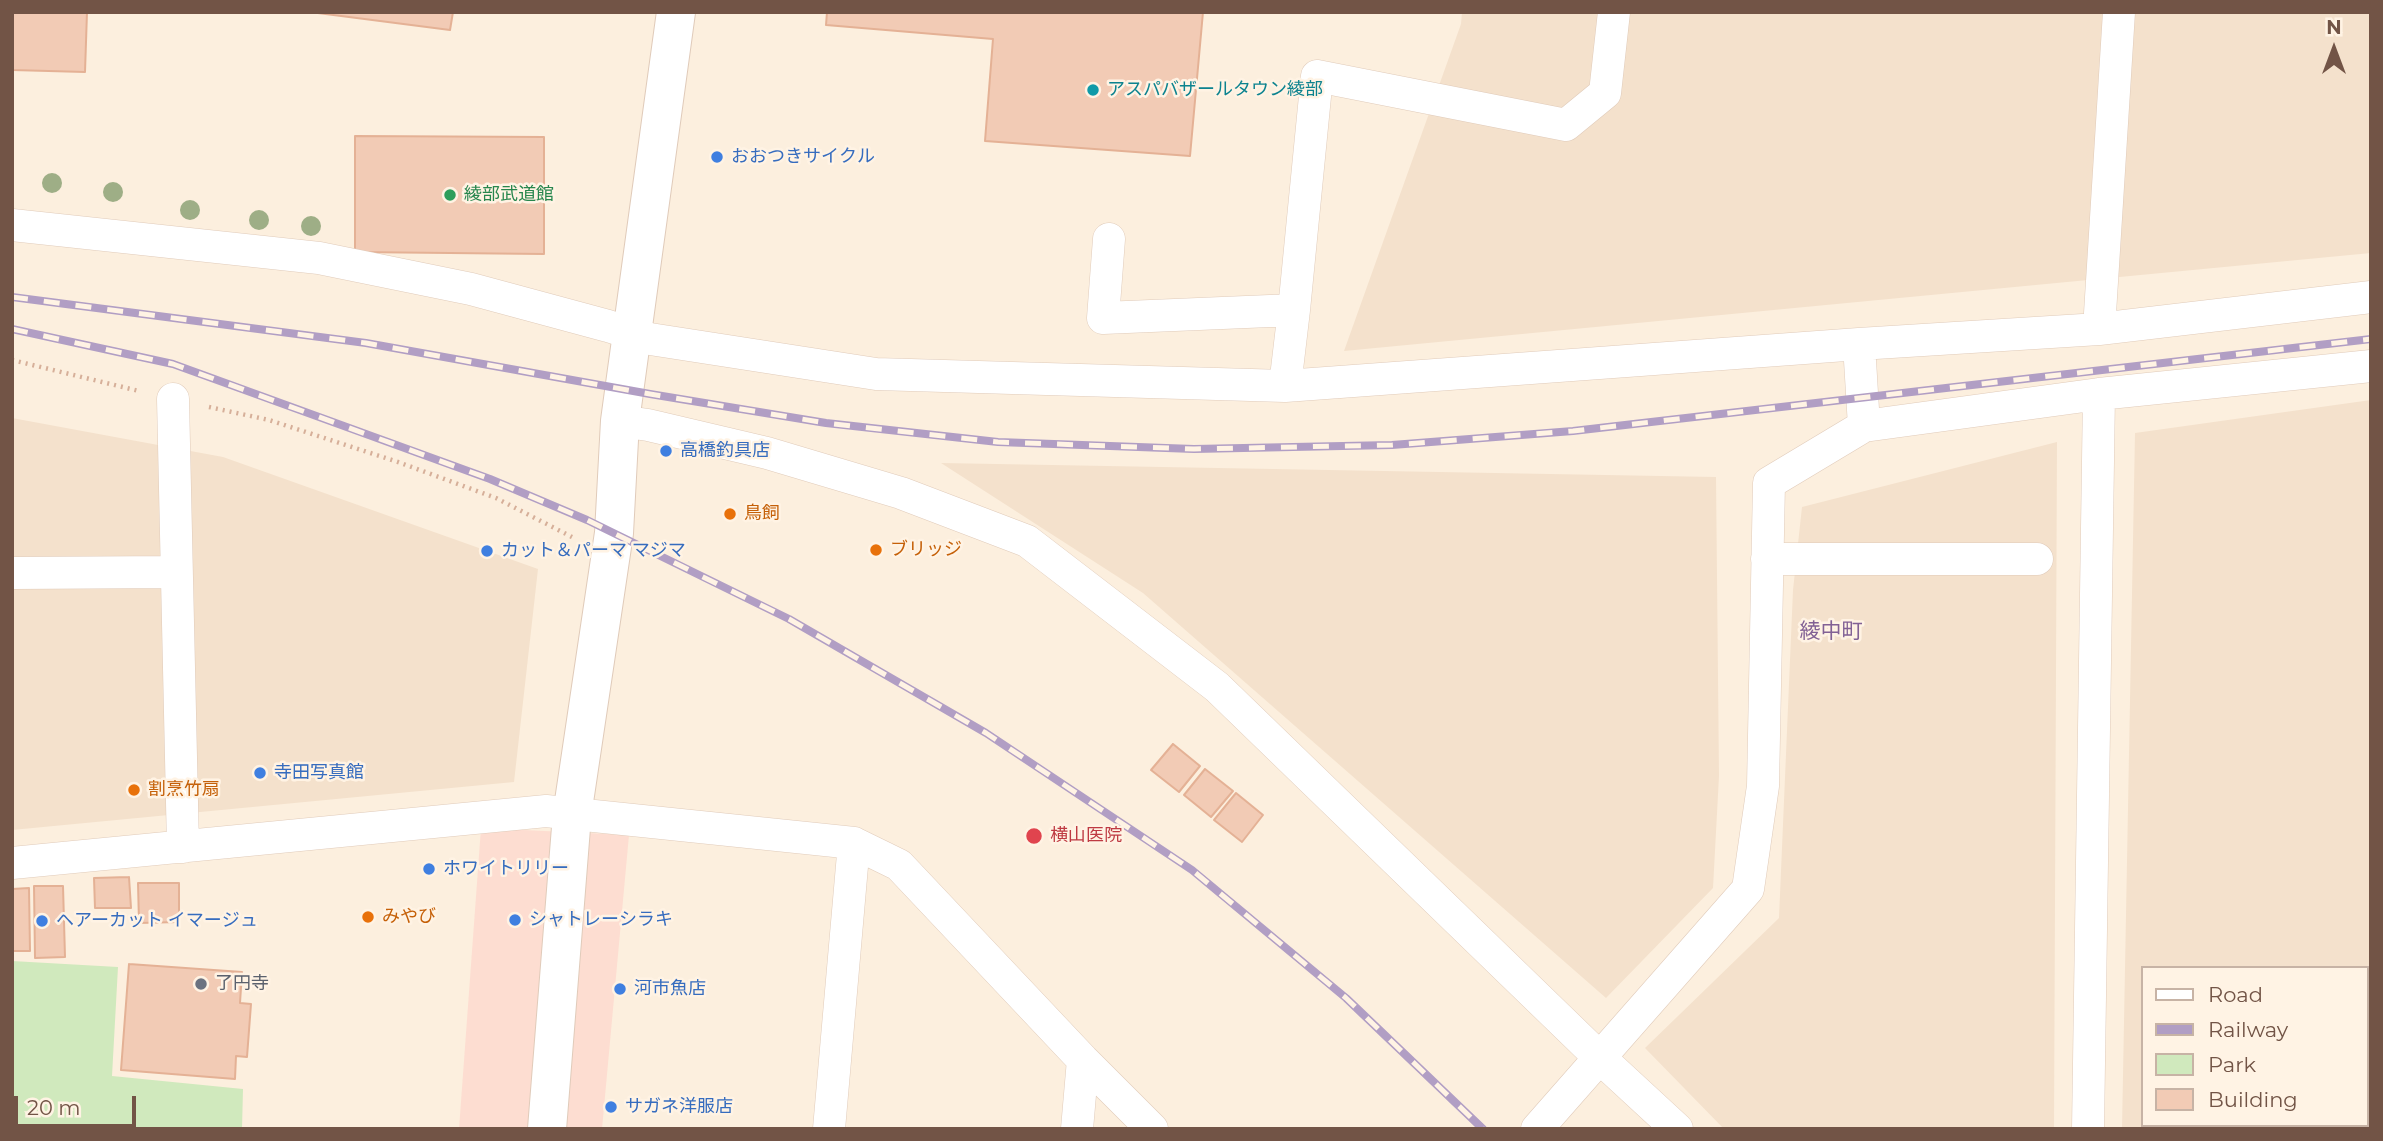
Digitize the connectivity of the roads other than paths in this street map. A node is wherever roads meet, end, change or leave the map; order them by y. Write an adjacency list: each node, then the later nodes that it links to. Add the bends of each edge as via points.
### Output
1 (676, 12): 9 (street)
2 (1614, 12): 7 (street, via 1605,93 1566,125 1317,76)
3 (2119, 12): 8 (street)
4 (12, 225): 9 (street, via 319,258 471,289)
5 (1109, 239): 7 (street, via 1103,318)
6 (2371, 296): 8 (street)
7 (1294, 310): 12 (street)
8 (2099, 329): 10 (street)
9 (632, 334): 12 (street, via 877,374); 15 (street)
10 (1859, 344): 12 (street); 16 (street)
11 (2371, 366): 13 (street)
12 (1285, 386)
13 (2099, 394): 16 (street); 33 (street)
14 (173, 400): 19 (street)
15 (620, 421): 21 (street, via 614,533); 25 (street, via 768,453 901,493 1027,541 1217,687)
16 (1864, 426): 17 (street, via 1769,483)
17 (1768, 559): 18 (street); 25 (street, via 1763,786 1748,889)
18 (2037, 559)
19 (176, 572): 20 (street); 23 (street)
20 (12, 573)
21 (572, 815): 22 (street); 23 (street, via 546,811); 27 (street)
22 (854, 843): 26 (street, via 899,865); 28 (street)
23 (183, 847): 24 (street)
24 (12, 863)
25 (1599, 1057): 31 (street); 32 (street)
26 (1083, 1060): 29 (street); 30 (street)
27 (547, 1129)
28 (829, 1129)
29 (1077, 1129)
30 (1152, 1129)
31 (1537, 1129)
32 (1677, 1129)
33 (2088, 1129)

